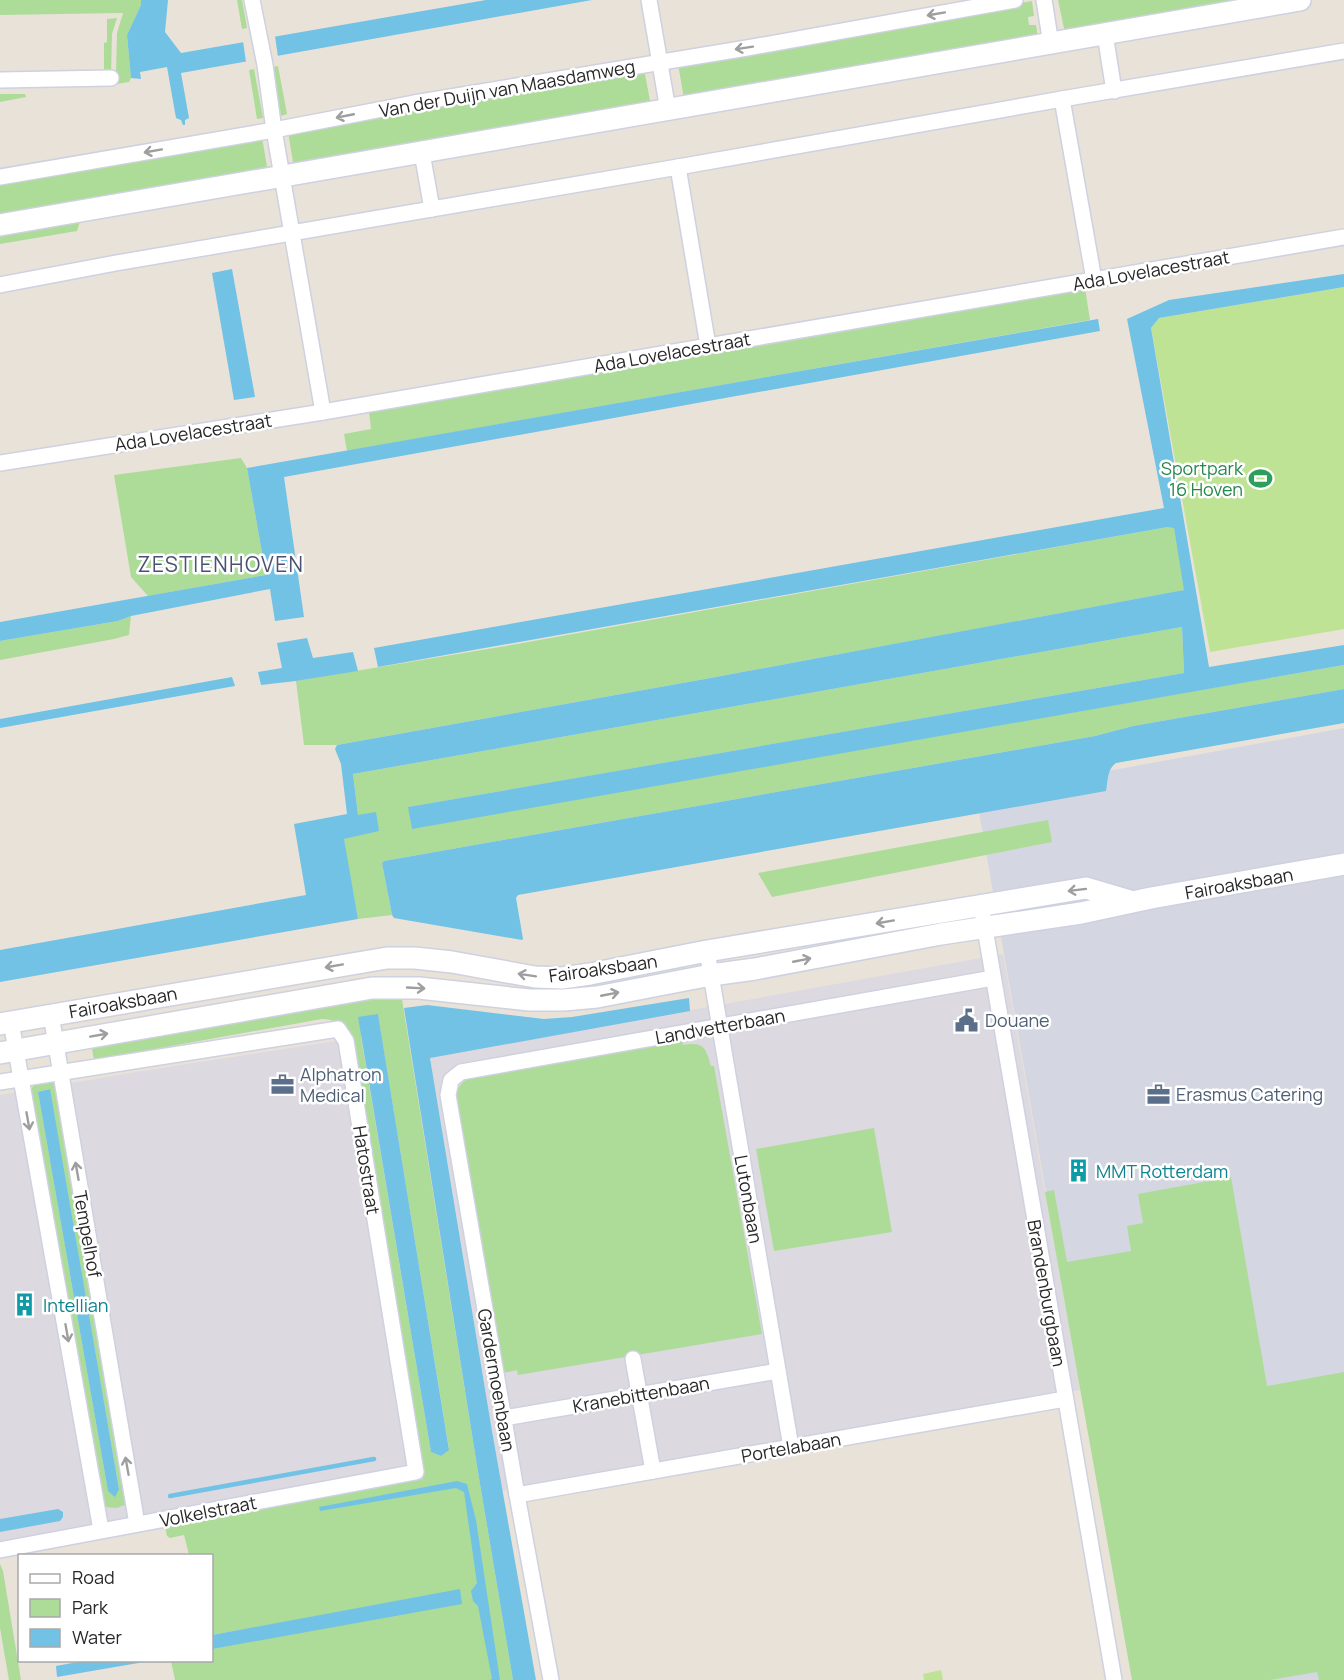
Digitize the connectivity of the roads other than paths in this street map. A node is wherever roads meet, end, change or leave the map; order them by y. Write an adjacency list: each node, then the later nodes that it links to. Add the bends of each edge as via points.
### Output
1 (252, 0): 15 (street)
2 (650, 0): 9 (street)
3 (1015, 0): 9 (street, Van der Duijn van Maasdamweg, one-way to 9)
4 (1044, 0): 7 (street)
5 (1300, 0): 6 (main road)
6 (1105, 34): 7 (main road); 12 (street)
7 (1051, 44): 14 (main road)
8 (1344, 51): 12 (street)
9 (660, 61): 14 (street); 15 (street, Van der Duijn van Maasdamweg, one-way to 15)
10 (111, 78): 11 (street)
11 (0, 80)
12 (1114, 91): 13 (street)
13 (1062, 99): 17 (street); 24 (street)
14 (668, 110): 16 (main road)
15 (274, 130): 18 (street, Van der Duijn van Maasdamweg, one-way to 18); 19 (street)
16 (422, 153): 19 (main road); 20 (street)
17 (678, 167): 20 (street); 26 (street)
18 (0, 177)
19 (282, 177): 21 (main road); 22 (street)
20 (432, 209): 22 (street)
21 (0, 225)
22 (292, 233): 25 (street); 27 (street)
23 (1344, 237): 24 (street, Ada Lovelacestraat)
24 (1094, 280): 26 (street, Ada Lovelacestraat)
25 (0, 285)
26 (708, 346): 27 (street, Ada Lovelacestraat)
27 (322, 412): 28 (street, Ada Lovelacestraat)
28 (0, 463)
29 (1344, 864): 30 (main road, Fairoaksbaan)
30 (1134, 902): 31 (main road, Fairoaksbaan, one-way to 31, via 1086,888); 32 (main road, Fairoaksbaan)
31 (980, 905): 32 (street, Brandenburgbaan); 33 (main road, Fairoaksbaan, one-way to 33)
32 (985, 928): 34 (main road, Fairoaksbaan, one-way to 32); 35 (street, Brandenburgbaan)
33 (707, 951): 34 (street, Lutonbaan); 36 (main road, Fairoaksbaan, one-way to 36, via 562,978 452,962 387,958)
34 (711, 975): 38 (street, Lutonbaan); 39 (main road, Fairoaksbaan, one-way to 34, via 372,988 564,1000)
35 (993, 978): 38 (street, Landvetterbaan); 48 (street, Brandenburgbaan)
36 (51, 1015): 37 (main road, Fairoaksbaan); 39 (street, Tempelhof)
37 (5, 1023): 40 (street)
38 (719, 1027): 43 (street, Landvetterbaan, via 461,1072); 46 (street, Lutonbaan)
39 (55, 1043): 40 (main road, Fairoaksbaan); 41 (street, Tempelhof)
40 (8, 1051): 42 (street)
41 (61, 1072): 42 (street, Hatostraat); 52 (street, Hatostraat, via 338,1029 346,1041); 54 (street, Tempelhof, one-way to 41)
42 (20, 1078): 44 (street, Hatostraat); 55 (street, one-way to 55)
43 (451, 1080): 49 (street, Gardermoenbaan, via 448,1095)
44 (0, 1082)
45 (633, 1359): 47 (street)
46 (778, 1371): 47 (street, Kranebittenbaan); 50 (street, Lutonbaan)
47 (639, 1395): 49 (street, Kranebittenbaan); 51 (street)
48 (1065, 1399): 50 (street, Portelabaan); 58 (street, Brandenburgbaan)
49 (504, 1418): 53 (street, Gardermoenbaan)
50 (791, 1447): 51 (street, Portelabaan)
51 (654, 1471): 53 (street, Portelabaan)
52 (416, 1472): 54 (street, Volkelstraat)
53 (517, 1495): 57 (street, Gardermoenbaan)
54 (137, 1524): 55 (street, Volkelstraat)
55 (101, 1530): 56 (street, Volkelstraat)
56 (0, 1550)
57 (551, 1680)
58 (1114, 1680)

